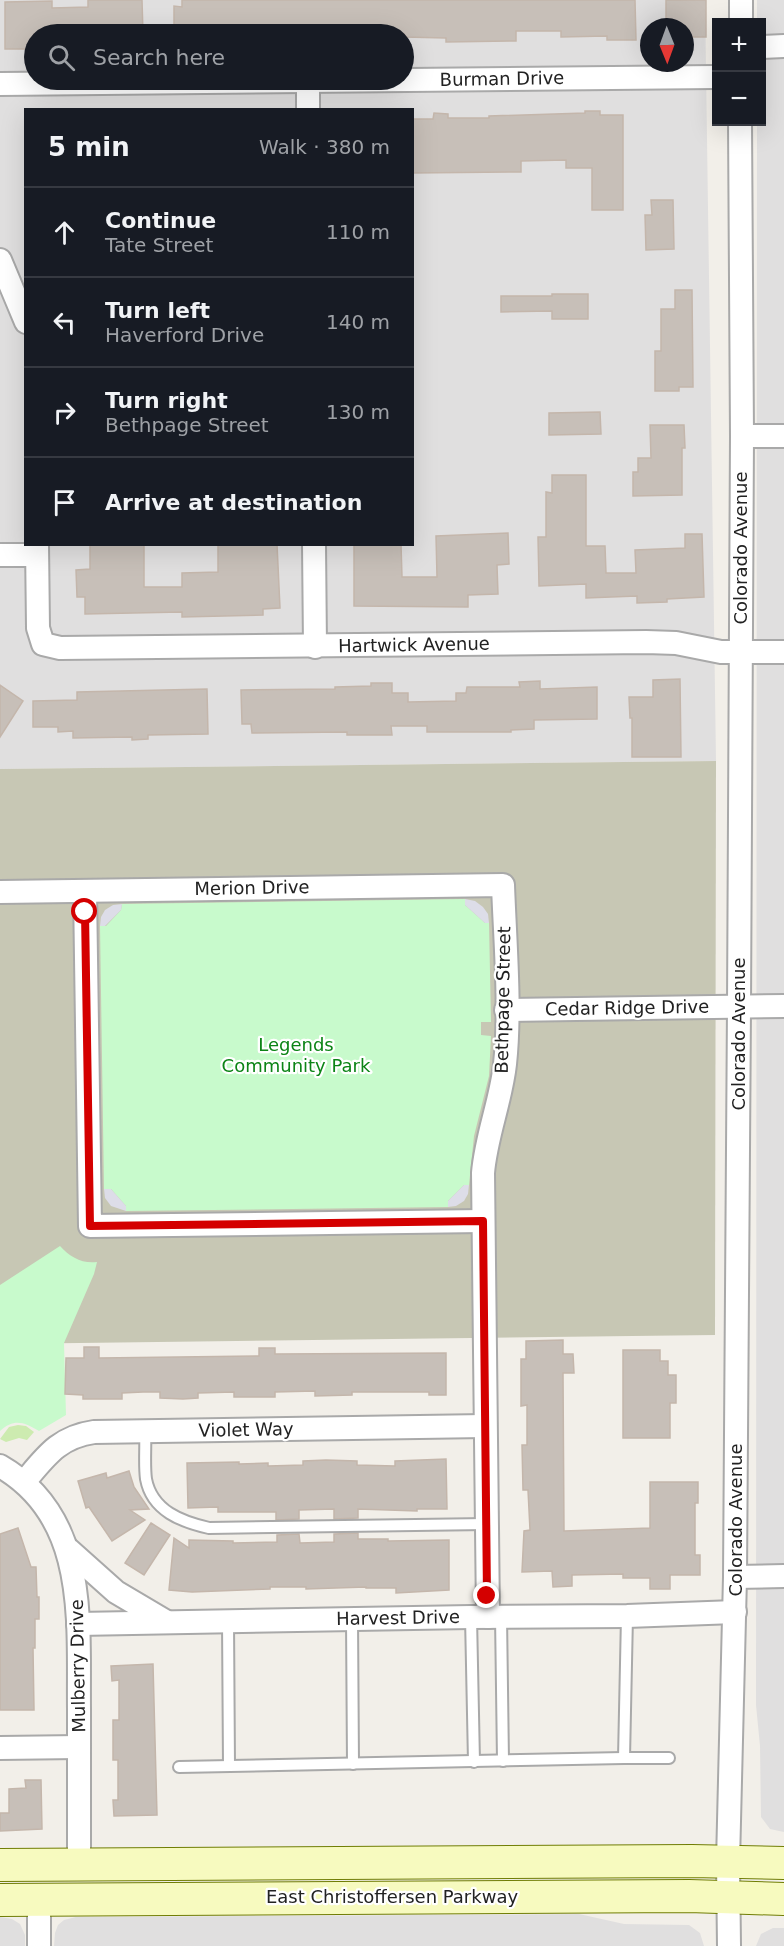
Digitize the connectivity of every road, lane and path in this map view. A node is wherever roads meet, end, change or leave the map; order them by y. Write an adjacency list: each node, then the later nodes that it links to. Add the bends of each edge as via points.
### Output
1 (741, 0): 2 (street)
2 (741, 18)
3 (766, 46): 4 (street)
4 (784, 46)
5 (712, 77): 6 (street, Burman Drive)
6 (414, 80)
7 (0, 84): 8 (street, Burman Drive)
8 (24, 84)
9 (308, 90): 10 (street)
10 (308, 108)
11 (740, 126): 15 (street, Colorado Avenue)
12 (0, 260): 13 (street)
13 (5, 286): 14 (street)
14 (24, 319)
15 (742, 436): 16 (street); 21 (street, Colorado Avenue)
16 (784, 436)
17 (314, 546): 20 (street)
18 (37, 550): 19 (street); 20 (street, Hartwick Avenue, via 38,628 43,644 60,648)
19 (0, 555)
20 (315, 647): 21 (street, Hartwick Avenue, via 646,642)
21 (740, 652): 22 (street, Hartwick Avenue); 26 (street, Colorado Avenue)
22 (784, 652)
23 (503, 885): 24 (street, Merion Drive); 28 (street, Bethpage Street)
24 (85, 891): 25 (street, Merion Drive); 29 (street, via 90,1226)
25 (0, 892)
26 (739, 1006): 27 (street, Cedar Ridge Drive); 28 (street, Cedar Ridge Drive); 37 (street, Colorado Avenue)
27 (784, 1006)
28 (506, 1010): 29 (street, Bethpage Street, via 503,1078 483,1166)
29 (483, 1221): 30 (street, Bethpage Street)
30 (485, 1426): 31 (street, Violet Way); 34 (street, Bethpage Street)
31 (146, 1431): 33 (street, Violet Way, via 76,1434 53,1450); 34 (lane, via 146,1480 154,1498 167,1514 187,1523 209,1528)
32 (0, 1466): 33 (street)
33 (25, 1481): 35 (street, Mulberry Drive)
34 (487, 1524): 40 (street, Bethpage Street)
35 (66, 1547): 43 (street, Harvest Drive, via 116,1592); 44 (street, Mulberry Drive, via 75,1576)
36 (784, 1576): 37 (street)
37 (735, 1577): 38 (street, Colorado Avenue)
38 (735, 1612): 39 (street, Harvest Drive); 54 (street, Colorado Avenue)
39 (627, 1616): 40 (street, Harvest Drive); 47 (lane)
40 (487, 1617): 41 (street, Harvest Drive); 49 (lane); 50 (lane)
41 (352, 1619): 42 (street, Harvest Drive); 51 (lane)
42 (228, 1621): 43 (street, Harvest Drive); 52 (lane)
43 (169, 1623): 44 (street, Harvest Drive)
44 (78, 1624): 45 (street, Mulberry Drive)
45 (79, 1747): 46 (street); 56 (street, Mulberry Drive)
46 (0, 1748)
47 (624, 1758): 48 (lane); 49 (lane)
48 (669, 1758)
49 (503, 1761): 50 (lane)
50 (474, 1762): 51 (lane)
51 (353, 1764): 52 (lane)
52 (229, 1766): 53 (lane)
53 (179, 1767)
54 (728, 1862): 55 (street, East Christoffersen Parkway); 57 (street, East Christoffersen Parkway); 59 (street, Colorado Avenue)
55 (784, 1863)
56 (80, 1864): 57 (street, East Christoffersen Parkway); 58 (street, East Christoffersen Parkway)
57 (167, 1864): 60 (street, via 155,1876 143,1880 51,1883)
58 (0, 1865)
59 (728, 1897): 60 (street, East Christoffersen Parkway); 61 (street, East Christoffersen Parkway); 64 (street, Colorado Avenue)
60 (39, 1899): 62 (street, East Christoffersen Parkway); 63 (street)
61 (784, 1899)
62 (0, 1900)
63 (39, 1946)
64 (729, 1946)

